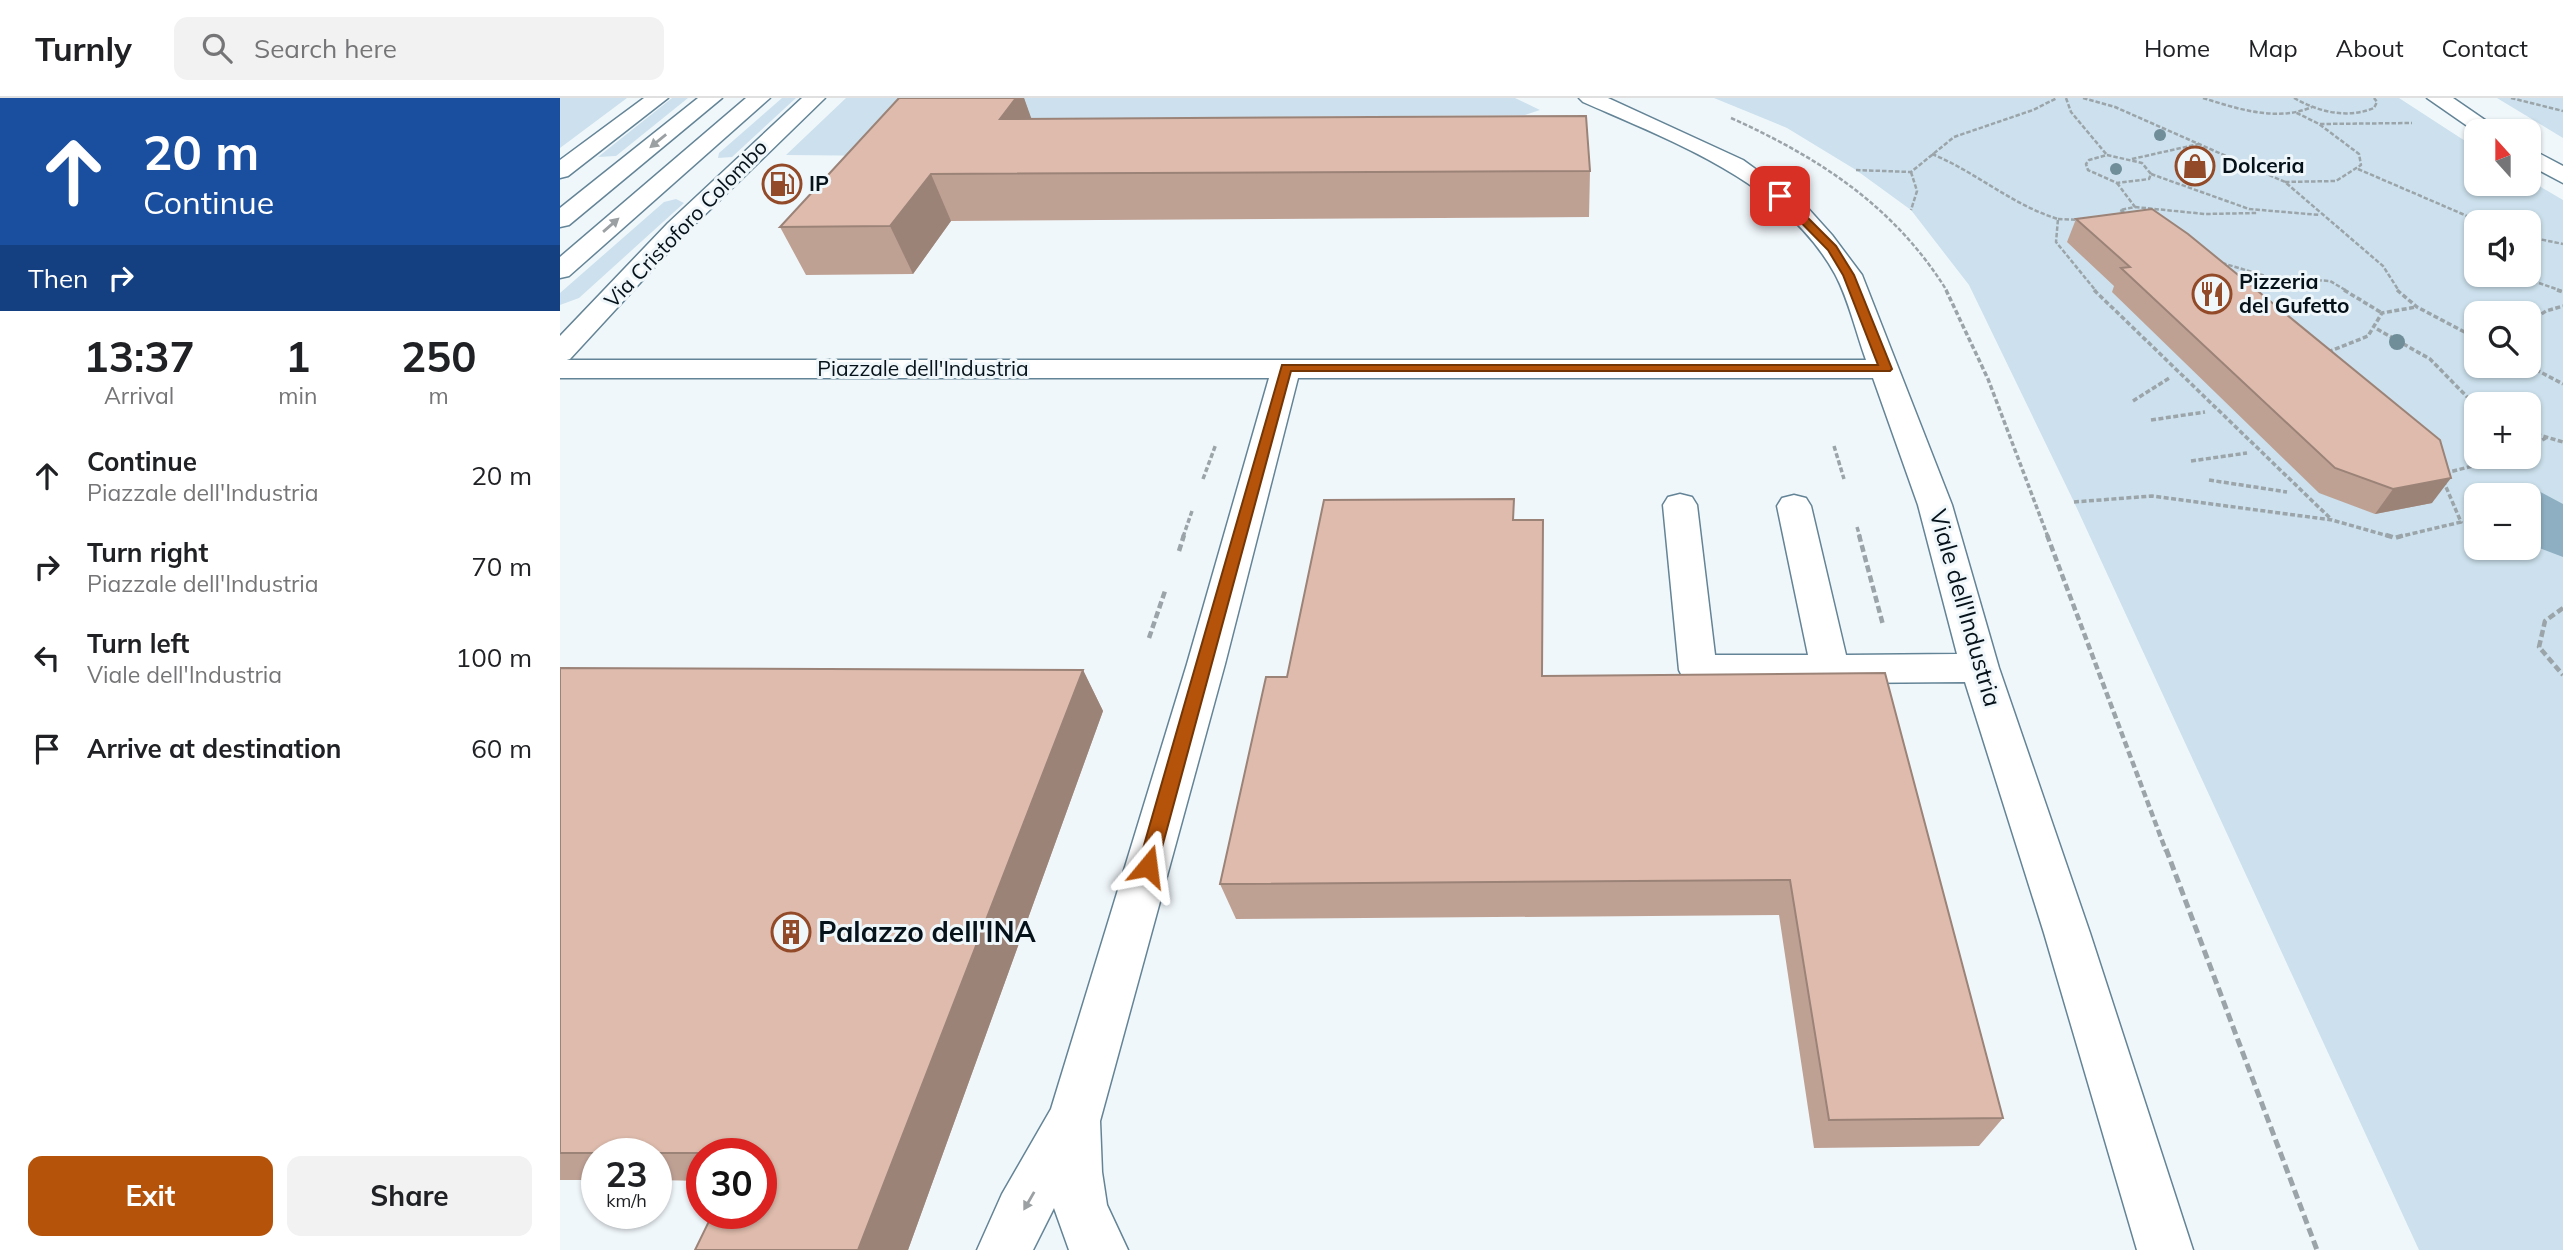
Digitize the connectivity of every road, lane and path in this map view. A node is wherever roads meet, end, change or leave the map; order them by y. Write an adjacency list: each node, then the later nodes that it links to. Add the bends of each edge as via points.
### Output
1 (657, 98): 30 (street)
2 (711, 98): 27 (street, one-way to 27)
3 (759, 98): 49 (street, Via Cristoforo Colombo, one-way to 3)
4 (814, 98): 52 (street, Via Cristoforo Colombo, via 696,209)
5 (1590, 98): 64 (street, Viale dell'Industria, via 1734,163 1794,206 1832,248 1849,275)
6 (2057, 98): 23 (path, via 1952,137)
7 (2066, 98): 24 (path, via 2071,112)
8 (2083, 98): 22 (path)
9 (2203, 98): 16 (path, via 2253,112)
10 (2294, 98): 14 (path)
11 (2374, 98): 14 (path, via 2377,102 2368,111 2342,113)
12 (2438, 98): 18 (street)
13 (2511, 98): 15 (path)
14 (2312, 107): 16 (path)
15 (2563, 111)
16 (2295, 112): 20 (path)
17 (1726, 116): 103 (path, via 1805,152 1874,200 1907,232 1950,296 1988,379)
18 (2471, 119)
19 (2435, 123): 20 (path); 21 (street)
20 (2319, 124): 28 (path, via 2359,154)
21 (2464, 125)
22 (2200, 144): 25 (path); 34 (path)
23 (1932, 154): 31 (path); 42 (path, via 1958,163 1985,186)
24 (2107, 155): 25 (path); 36 (path, via 2089,160 2088,170)
25 (2132, 159): 32 (path)
26 (2541, 162): 33 (street)
27 (624, 168): 35 (street); 43 (street)
28 (2358, 169): 34 (path, via 2337,181); 41 (path)
29 (1856, 170): 31 (path)
30 (560, 171)
31 (1911, 172): 38 (path, via 1918,185 1918,198)
32 (2151, 174): 36 (path, via 2141,182); 39 (path, via 2181,181 2240,208)
33 (2563, 176)
34 (2285, 182): 40 (path)
35 (560, 183)
36 (2117, 183): 37 (path)
37 (2135, 207): 39 (path, via 2205,214); 45 (path, via 2120,210)
38 (1911, 210)
39 (2269, 213): 40 (path)
40 (2321, 215): 54 (path, via 2383,266 2394,287)
41 (2464, 215)
42 (2058, 219): 44 (path); 89 (path, via 2056,243 2082,278)
43 (560, 220)
44 (2085, 220)
45 (2136, 220)
46 (2541, 239): 47 (path)
47 (2563, 244)
48 (2220, 262): 55 (path, via 2269,277 2330,281)
49 (560, 270)
50 (2541, 284): 51 (path)
51 (2563, 292)
52 (616, 295): 57 (street); 60 (street, Via Cristoforo Colombo)
53 (2563, 306): 56 (path)
54 (2417, 307): 55 (path); 59 (path)
55 (2382, 313): 58 (path)
56 (2541, 314)
57 (560, 324)
58 (2377, 329): 61 (path, via 2368,338); 68 (path, via 2430,359)
59 (2464, 332)
60 (560, 353)
61 (2318, 356)
62 (1286, 368): 63 (street, Piazzale dell'Industria); 64 (street, Piazzale dell'Industria); 99 (street)
63 (560, 369)
64 (1886, 369): 97 (street, Viale dell'Industria, via 1935,505)
65 (2541, 372): 67 (path)
66 (2171, 377): 69 (path)
67 (2563, 384)
68 (2464, 396)
69 (2133, 401)
70 (2205, 412): 71 (path)
71 (2151, 420)
72 (2541, 436): 73 (path)
73 (2546, 438): 74 (path); 75 (path)
74 (2541, 441)
75 (2563, 442)
76 (1216, 444): 81 (path)
77 (1834, 446): 82 (path)
78 (2247, 453): 79 (path)
79 (2191, 461)
80 (2464, 468): 89 (path, via 2441,474 2461,522 2395,538)
81 (1203, 479)
82 (1844, 479)
83 (2209, 480): 84 (path)
84 (2287, 492)
85 (2074, 502): 89 (path, via 2152,496)
86 (1680, 505): 96 (street, via 1698,670)
87 (1794, 506): 96 (street)
88 (1192, 511): 91 (path)
89 (2332, 520)
90 (1857, 527): 94 (path)
91 (1179, 551)
92 (1165, 591): 95 (path)
93 (2563, 608): 98 (path, via 2545,621 2539,647)
94 (1886, 635)
95 (1149, 638)
96 (1830, 668): 97 (street)
97 (1980, 668): 102 (street, Viale dell'Industria)
98 (2563, 675)
99 (1074, 1120): 100 (street, one-way to 100); 101 (street, via 1081,1210)
100 (1005, 1250)
101 (1100, 1250)
102 (2165, 1250)
103 (2317, 1250)

